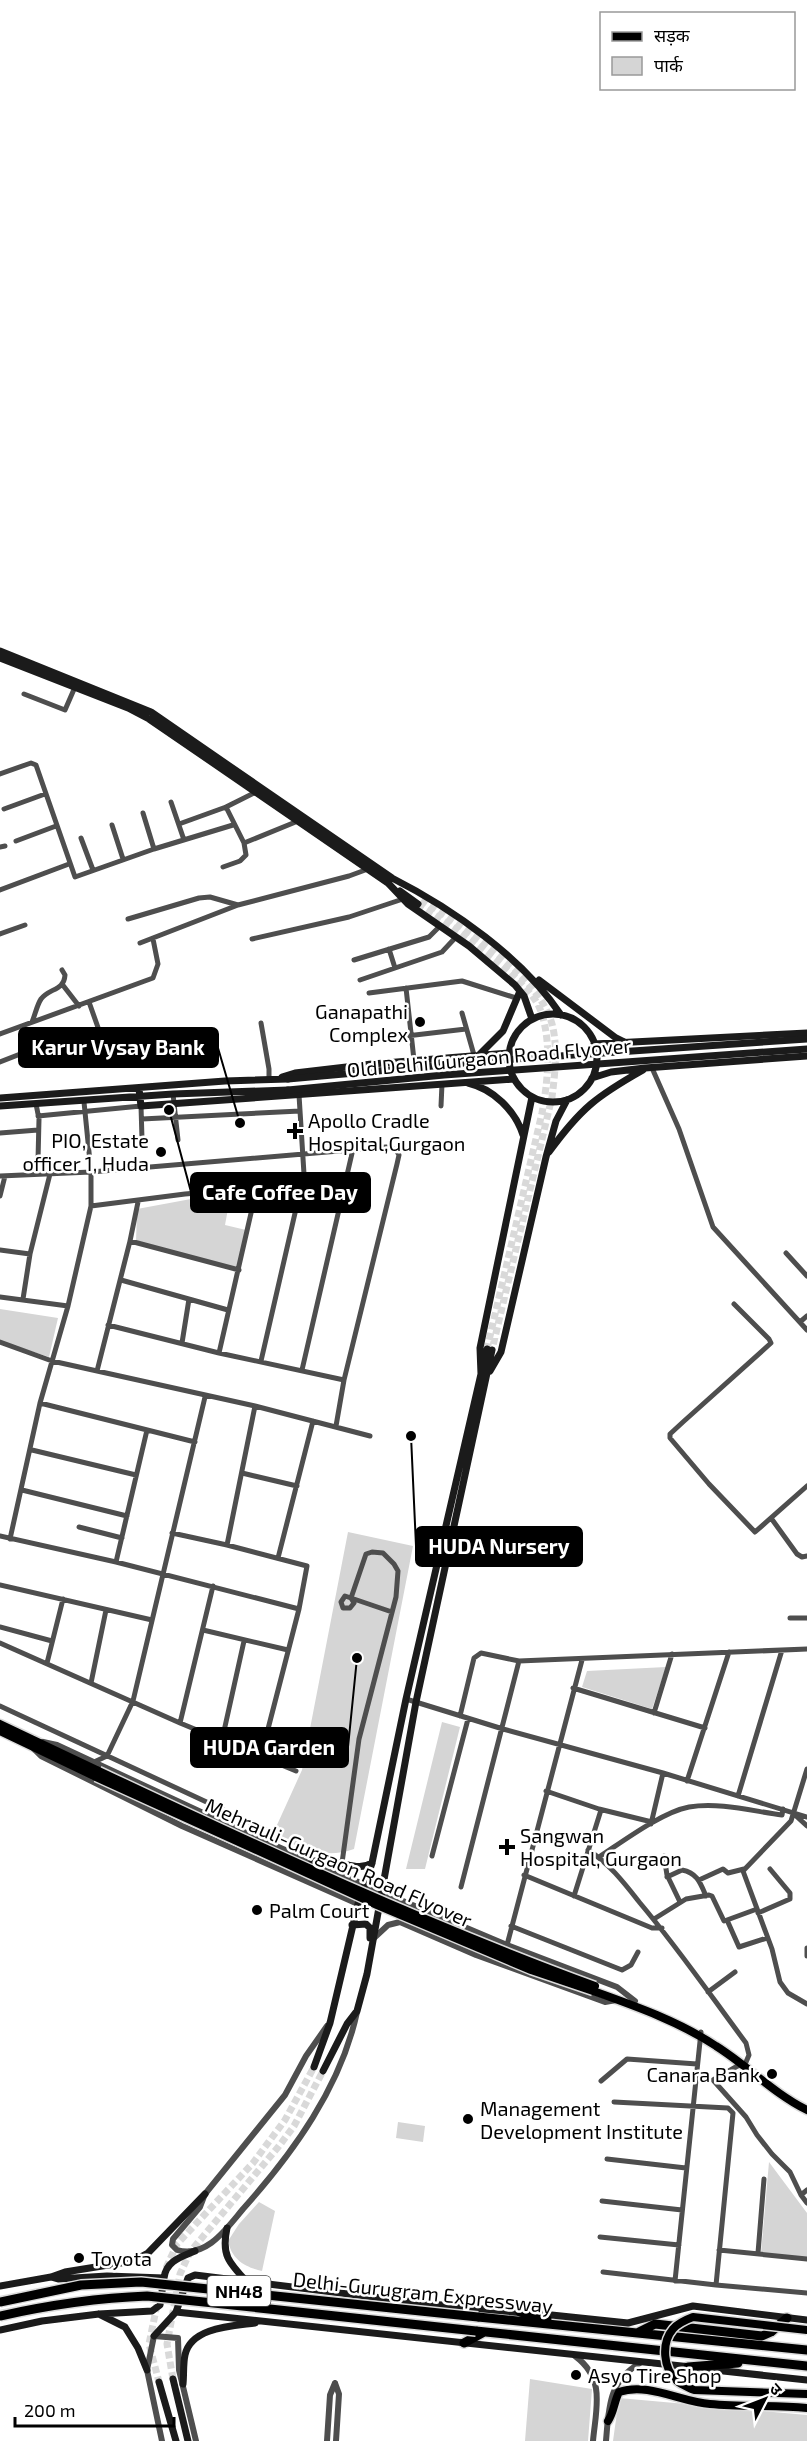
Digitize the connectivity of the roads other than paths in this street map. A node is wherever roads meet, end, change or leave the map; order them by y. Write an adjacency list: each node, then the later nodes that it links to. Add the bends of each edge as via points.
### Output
1 (0, 651): 6 (main road, via 151,712)
2 (1, 661): 3 (main road)
3 (75, 687): 4 (street, via 65,710); 6 (main road, via 149,719)
4 (24, 694)
5 (0, 774): 7 (street, via 33,763)
6 (259, 790): 9 (street); 12 (main road); 27 (main road)
7 (45, 794): 10 (street); 16 (street)
8 (171, 802): 13 (street)
9 (226, 807): 13 (street); 15 (street)
10 (4, 809)
11 (143, 813): 21 (street)
12 (298, 821): 20 (street); 25 (main road)
13 (179, 824): 18 (street)
14 (112, 825): 22 (street)
15 (233, 825): 18 (street); 20 (street)
16 (56, 826): 19 (street); 23 (street)
17 (81, 838): 26 (street)
18 (184, 840): 21 (street)
19 (16, 842)
20 (244, 843): 24 (street, via 244,858)
21 (154, 849): 22 (street)
22 (123, 859): 26 (street)
23 (69, 864): 26 (street, via 75,877); 28 (street)
24 (223, 867)
25 (368, 869): 27 (main road); 31 (street)
26 (93, 870)
27 (390, 880): 29 (main road); 30 (main road); 44 (main road, via 419,892)
28 (0, 890)
29 (403, 899): 34 (main road); 38 (street, via 349,917)
30 (420, 901)
31 (238, 905): 32 (street, via 199,898); 37 (street)
32 (128, 919)
33 (25, 925): 35 (street)
34 (440, 926): 36 (main road); 40 (street, via 429,937)
35 (0, 934)
36 (456, 937): 42 (street, via 442,952); 48 (main road)
37 (153, 939): 39 (street); 51 (street, via 158,964 153,978)
38 (252, 939)
39 (140, 943)
40 (389, 949): 41 (street); 42 (street)
41 (354, 960)
42 (395, 968): 45 (street)
43 (62, 970): 46 (street, via 66,978)
44 (524, 970): 54 (main road); 66 (main road)
45 (360, 980)
46 (62, 984): 52 (street); 56 (street, via 42,998)
47 (406, 988): 49 (street); 50 (street, via 464,982); 61 (street)
48 (520, 991): 50 (main road); 55 (main road)
49 (369, 993)
50 (516, 999): 70 (main road, via 503,1031)
51 (89, 1002): 52 (street); 63 (street)
52 (79, 1006): 56 (street)
53 (462, 1013): 58 (street)
54 (561, 1015): 55 (main road); 67 (main road, via 584,1028)
55 (532, 1019): 69 (main road, via 517,1032)
56 (32, 1023): 60 (street)
57 (261, 1023): 77 (street)
58 (466, 1029): 61 (street); 70 (street)
59 (807, 1033): 66 (main road)
60 (0, 1034)
61 (411, 1034): 64 (street); 72 (street)
62 (69, 1035): 73 (street)
63 (101, 1036)
64 (381, 1039)
65 (807, 1039): 77 (main road, Old Delhi Gurgaon Road Flyover, bridge)
66 (627, 1043): 67 (main road)
67 (594, 1044): 75 (main road, via 597,1057)
68 (807, 1049): 81 (main road, Old Delhi Gurgaon Road Flyover, bridge, via 288,1090)
69 (509, 1053): 70 (main road); 76 (main road)
70 (476, 1055): 72 (main road)
71 (807, 1056): 74 (main road)
72 (414, 1060): 77 (main road, via 295,1073)
73 (0, 1062)
74 (649, 1068): 75 (main road); 104 (main road, via 583,1109); 128 (street, via 679,1129 717,1233)
75 (592, 1078): 85 (main road, via 579,1094)
76 (514, 1079): 78 (main road); 83 (main road)
77 (271, 1080): 80 (main road)
78 (462, 1082): 79 (main road); 99 (main road, via 501,1101 518,1122)
79 (442, 1084): 82 (main road); 91 (street)
80 (140, 1093): 81 (main road, Old Delhi Gurgaon Road Flyover); 84 (main road); 86 (main road); 90 (main road)
81 (173, 1094): 87 (street)
82 (299, 1095): 87 (main road); 92 (street)
83 (532, 1097): 85 (main road, via 548,1102); 99 (main road)
84 (0, 1098)
85 (567, 1100): 104 (main road, via 556,1121)
86 (84, 1102): 88 (main road); 93 (street)
87 (175, 1103): 90 (main road); 95 (street)
88 (36, 1104): 89 (main road); 94 (street)
89 (0, 1106)
90 (141, 1106): 93 (street); 96 (street)
91 (441, 1106)
92 (300, 1111): 95 (street); 103 (street)
93 (85, 1112): 94 (street); 106 (street)
94 (38, 1116): 97 (street)
95 (176, 1116): 96 (street); 101 (street)
96 (142, 1119): 100 (street)
97 (38, 1130): 98 (street); 105 (street)
98 (0, 1134)
99 (524, 1137): 139 (main road, via 480,1348)
100 (142, 1139)
101 (178, 1140)
102 (353, 1149): 103 (street); 137 (street); 140 (street, via 392,1148 399,1155)
103 (304, 1154): 106 (street); 109 (street)
104 (546, 1157): 139 (main road, via 501,1353)
105 (38, 1160)
106 (91, 1172): 107 (street); 113 (street)
107 (50, 1174): 108 (street); 117 (street)
108 (3, 1176): 111 (street)
109 (302, 1184): 110 (street); 136 (street)
110 (257, 1187): 112 (street); 118 (street)
111 (0, 1196)
112 (138, 1202): 113 (street); 114 (street)
113 (91, 1206): 125 (street)
114 (130, 1241): 118 (street); 120 (street)
115 (0, 1250): 117 (street)
116 (786, 1253): 119 (street)
117 (30, 1254): 122 (street)
118 (239, 1270): 126 (street)
119 (807, 1276)
120 (121, 1281): 123 (street); 129 (street)
121 (0, 1297): 122 (street)
122 (23, 1299): 125 (street)
123 (189, 1299): 126 (street); 132 (street)
124 (734, 1304): 156 (street, via 771,1343 670,1438 755,1532)
125 (68, 1306): 135 (street)
126 (228, 1310): 134 (street)
127 (807, 1316): 128 (street)
128 (800, 1322): 130 (street)
129 (108, 1325): 132 (street); 138 (street)
130 (807, 1330)
131 (0, 1342): 135 (street)
132 (182, 1343): 134 (street)
133 (490, 1350): 139 (main road)
134 (219, 1353): 136 (street)
135 (52, 1361): 138 (street); 142 (street)
136 (261, 1361): 137 (street)
137 (302, 1370): 140 (street)
138 (97, 1371): 141 (street)
139 (484, 1375): 191 (main road); 193 (main road)
140 (344, 1380): 145 (street)
141 (205, 1396): 143 (street); 148 (street)
142 (40, 1403): 146 (street); 149 (street)
143 (255, 1406): 144 (street); 150 (street)
144 (313, 1421): 145 (street); 152 (street)
145 (336, 1426): 147 (street)
146 (147, 1430): 148 (street); 151 (street)
147 (370, 1436)
148 (195, 1442): 158 (street)
149 (32, 1450): 151 (street); 154 (street)
150 (242, 1473): 152 (street); 162 (street)
151 (136, 1475): 155 (street)
152 (297, 1486): 164 (street)
153 (807, 1486): 156 (street)
154 (22, 1491): 155 (street); 161 (street)
155 (127, 1515): 160 (street)
156 (771, 1518): 163 (street, via 797,1554)
157 (79, 1527): 160 (street)
158 (172, 1533): 162 (street); 166 (street)
159 (0, 1536): 161 (street)
160 (122, 1538): 165 (street)
161 (10, 1539): 165 (street)
162 (227, 1545): 164 (street)
163 (807, 1556)
164 (278, 1558): 170 (street, via 307,1566)
165 (117, 1562): 166 (street)
166 (162, 1574): 168 (street); 175 (street)
167 (0, 1585): 169 (street)
168 (213, 1586): 170 (street); 177 (street)
169 (63, 1599): 171 (street); 178 (street)
170 (299, 1609): 182 (street)
171 (106, 1610): 175 (street); 189 (street)
172 (392, 1612): 172 (street, via 398,1571 383,1553 366,1554 351,1598); 228 (street, via 359,1739)
173 (790, 1618): 174 (street)
174 (807, 1618)
175 (152, 1620): 192 (street)
176 (0, 1628): 178 (street)
177 (203, 1630): 179 (street); 198 (street)
178 (52, 1641): 188 (street)
179 (244, 1641): 182 (street); 203 (street)
180 (0, 1643): 188 (street)
181 (807, 1649): 183 (street)
182 (288, 1650): 207 (street)
183 (782, 1650): 184 (street); 215 (street)
184 (729, 1652): 185 (street); 200 (street)
185 (672, 1654): 186 (street); 195 (street)
186 (582, 1660): 187 (street); 190 (street)
187 (519, 1661): 196 (street, via 476,1655); 201 (street)
188 (47, 1663): 189 (street)
189 (91, 1683): 192 (street)
190 (573, 1688): 195 (street); 205 (street)
191 (406, 1700): 193 (street); 229 (main road)
192 (133, 1701): 198 (street); 206 (street)
193 (416, 1702): 196 (street); 239 (main road)
194 (0, 1706): 206 (street)
195 (654, 1713): 200 (street)
196 (460, 1716): 197 (street)
197 (468, 1719): 201 (street); 224 (street)
198 (180, 1723): 203 (street)
199 (0, 1724): 204 (main road)
200 (705, 1728): 213 (street)
201 (502, 1729): 205 (street); 237 (street)
202 (0, 1731): 204 (main road)
203 (222, 1740): 207 (street)
204 (34, 1744): 208 (street, via 57,1745); 238 (street, via 41,1756 110,1792); 260 (main road, Mehrauli-Gurgaon Road Flyover, bridge, via 483,1944)
205 (558, 1745): 212 (street); 214 (street)
206 (107, 1756): 208 (street); 210 (street); 222 (street)
207 (261, 1756): 211 (street)
208 (93, 1761): 210 (street)
209 (807, 1769): 218 (street)
210 (113, 1771): 227 (street)
211 (296, 1772)
212 (663, 1773): 213 (street); 220 (street)
213 (687, 1781): 215 (street)
214 (546, 1791): 217 (street); 233 (street)
215 (738, 1796): 216 (street)
216 (783, 1809): 218 (street); 220 (street, via 782,1815 739,1808 687,1808)
217 (601, 1810): 220 (street); 223 (street)
218 (793, 1813): 219 (street); 221 (street); 230 (street, via 791,1821)
219 (807, 1817)
220 (652, 1823): 226 (street)
221 (807, 1826)
222 (269, 1832)
223 (588, 1850): 226 (street); 240 (street)
224 (432, 1856)
225 (664, 1856): 234 (street)
226 (599, 1857): 246 (street)
227 (312, 1861): 228 (main road); 232 (street)
228 (342, 1863): 229 (main road, via 359,1867)
229 (372, 1863): 236 (main road)
230 (744, 1869): 235 (street, via 728,1874 723,1869); 245 (street)
231 (770, 1869): 245 (street, via 790,1893 790,1899)
232 (335, 1871): 236 (street); 238 (street)
233 (524, 1875): 240 (street); 250 (street)
234 (668, 1877): 235 (street, via 682,1870); 242 (street)
235 (699, 1880): 241 (street)
236 (365, 1885): 239 (street); 243 (main road)
237 (461, 1887)
238 (327, 1890): 243 (street)
239 (382, 1891): 244 (street); 252 (main road)
240 (574, 1896): 251 (street, via 652,1928)
241 (706, 1896): 242 (street); 247 (street, via 712,1896 724,1921)
242 (680, 1902): 246 (street)
243 (358, 1904): 248 (main road)
244 (414, 1905): 249 (street); 254 (street)
245 (758, 1911): 247 (street); 253 (street)
246 (654, 1919): 251 (street)
247 (727, 1920): 253 (street, via 739,1947)
248 (352, 1925): 259 (main road, via 362,1923 370,1928); 266 (main road)
249 (407, 1925): 252 (street, via 391,1923); 262 (street, via 605,2002)
250 (511, 1926): 254 (street); 256 (street, via 622,1970 631,1965)
251 (662, 1928): 261 (street)
252 (374, 1938): 259 (main road)
253 (767, 1938): 264 (street, via 783,1988)
254 (507, 1945): 263 (street, via 617,1987)
255 (807, 1948): 257 (street)
256 (638, 1952)
257 (807, 1956)
258 (735, 1972): 261 (street)
259 (368, 1974): 265 (main road)
260 (594, 1989): 262 (main road, Mehrauli-Gurgaon Road Flyover); 263 (main road, Mehrauli-Gurgaon Road Flyover)
261 (708, 1992): 268 (street, via 746,2043 749,2055)
262 (617, 2000): 267 (main road, Mehrauli-Gurgaon Road Flyover)
263 (635, 2001): 267 (main road, Mehrauli-Gurgaon Road Flyover)
264 (807, 2004)
265 (357, 2011): 271 (main road); 286 (street, via 352,2035 317,2109 281,2164)
266 (330, 2024): 270 (main road); 281 (street, via 306,2056 285,2095)
267 (700, 2034): 268 (main road); 269 (street)
268 (744, 2063): 274 (main road); 276 (main road, via 782,2097); 282 (street, via 713,2080 790,2172)
269 (697, 2064): 272 (street, via 627,2059); 275 (street)
270 (314, 2067)
271 (323, 2071)
272 (601, 2080)
273 (614, 2102): 275 (street)
274 (807, 2105)
275 (694, 2107): 278 (street); 289 (street, via 728,2108 734,2116)
276 (807, 2110)
277 (607, 2159): 278 (street)
278 (686, 2168): 285 (street)
279 (764, 2179): 291 (street)
280 (807, 2190): 282 (street)
281 (206, 2194): 290 (street, via 173,2239 177,2250); 294 (main road, via 148,2253 133,2261)
282 (801, 2195): 284 (street)
283 (602, 2201): 285 (street)
284 (807, 2203)
285 (682, 2210): 288 (street)
286 (227, 2228): 290 (street); 297 (main road, via 227,2259)
287 (600, 2237): 288 (street)
288 (679, 2245): 296 (street)
289 (719, 2250): 291 (street); 298 (street)
290 (195, 2251): 295 (main road, via 168,2266)
291 (758, 2253): 292 (street)
292 (807, 2259)
293 (603, 2272): 296 (street)
294 (51, 2277): 295 (main road); 299 (main road)
295 (164, 2278): 304 (main road, via 157,2309)
296 (675, 2281): 298 (street)
297 (247, 2282): 302 (main road, via 188,2278); 303 (main road)
298 (716, 2285): 300 (street)
299 (0, 2286)
300 (807, 2293)
301 (0, 2302): 309 (highway, Delhi-Gurugram Expressway / NH48, bridge, via 81,2285 141,2282)
302 (176, 2312): 308 (main road); 315 (main road)
303 (520, 2312): 306 (main road, via 628,2323 693,2306); 309 (highway)
304 (99, 2314): 310 (main road); 324 (main road, via 125,2327)
305 (0, 2316): 312 (highway, Delhi-Gurugram Expressway / NH48, bridge, via 84,2300 147,2296)
306 (787, 2318): 307 (main road); 313 (highway, via 762,2336 655,2324)
307 (807, 2320)
308 (270, 2321): 316 (main road); 328 (main road, via 203,2334 185,2353)
309 (577, 2327): 313 (highway, Delhi-Gurugram Expressway / NH48)
310 (0, 2330)
311 (807, 2330): 329 (main road, bridge, via 693,2317 671,2330 665,2346 669,2372 678,2383 694,2390)
312 (480, 2332): 314 (highway, Delhi-Gurugram Expressway / NH48); 316 (highway)
313 (636, 2332): 318 (highway, Delhi-Gurugram Expressway / NH48)
314 (500, 2334): 317 (main road); 320 (highway, Delhi-Gurugram Expressway / NH48)
315 (154, 2336): 324 (street); 328 (street, via 178,2338)
316 (464, 2343): 317 (main road)
317 (509, 2348): 319 (main road)
318 (807, 2350)
319 (575, 2356): 321 (main road); 338 (street, via 595,2379 598,2392)
320 (762, 2362): 322 (highway, Delhi-Gurugram Expressway / NH48); 323 (highway)
321 (640, 2363): 323 (main road); 331 (street, via 613,2390)
322 (807, 2366)
323 (688, 2367): 326 (main road)
324 (147, 2370): 332 (street)
325 (173, 2379): 334 (main road)
326 (807, 2380)
327 (159, 2382): 333 (main road)
328 (183, 2384): 335 (street)
329 (807, 2394)
330 (807, 2408): 331 (main road, via 708,2404 663,2393 627,2390 619,2392)
331 (608, 2421): 339 (street)
332 (162, 2441)
333 (176, 2441)
334 (188, 2441)
335 (196, 2441)
336 (327, 2441): 337 (street, via 330,2395 335,2383 339,2394)
337 (336, 2441)
338 (592, 2441)
339 (606, 2441)

